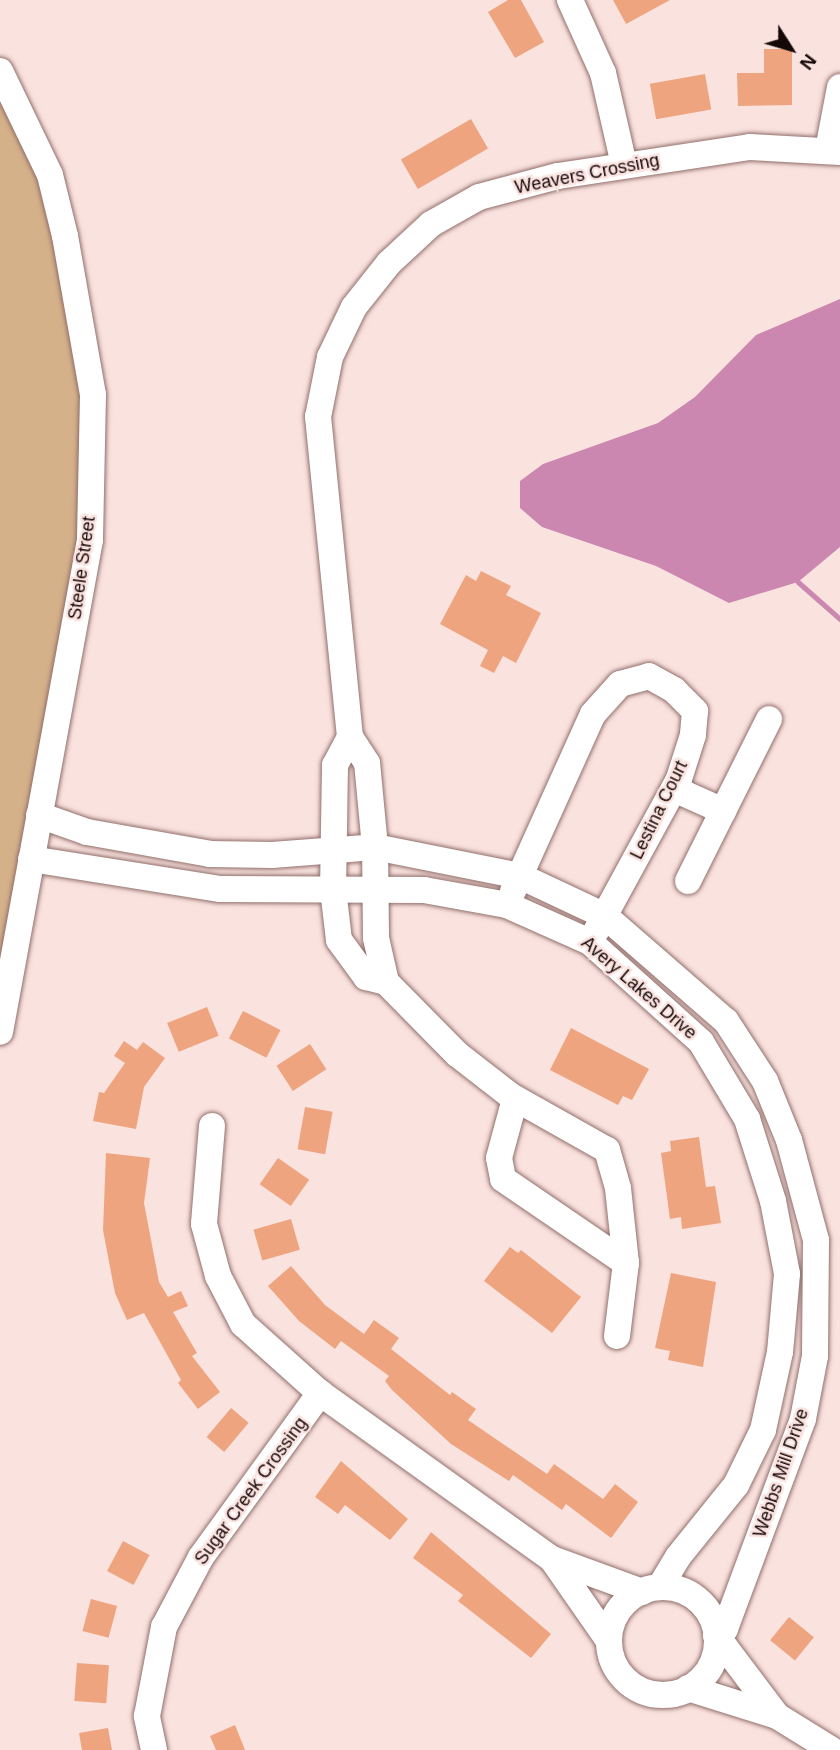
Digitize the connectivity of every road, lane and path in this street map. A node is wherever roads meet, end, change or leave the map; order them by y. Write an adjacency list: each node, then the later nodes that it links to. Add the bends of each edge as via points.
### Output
1 (570, 0): 5 (street, via 603,73)
2 (0, 71): 10 (street, Steele Street, via 50,175 93,395 90,540)
3 (840, 87): 4 (street)
4 (834, 151): 5 (street, Weavers Crossing, via 750,146)
5 (624, 165): 7 (street, Weavers Crossing, via 479,197 431,224 389,263 354,307 330,357 318,417)
6 (769, 719): 9 (street)
7 (350, 737): 11 (street, via 334,765); 12 (street, Weavers Crossing, via 367,763)
8 (674, 789): 9 (street); 14 (street, Lestina Court, via 693,735 695,711 674,690 649,676 620,684 593,714); 19 (street, Lestina Court)
9 (723, 811): 15 (street)
10 (39, 816): 11 (street, Avery Lakes Drive, via 87,832 210,854 272,855); 13 (street, Steele Street)
11 (332, 847): 12 (street, Avery Lakes Drive); 16 (street)
12 (375, 847): 14 (street, Avery Lakes Drive); 17 (street, Weavers Crossing)
13 (31, 859): 16 (street, Avery Lakes Drive, via 221,889); 22 (street, Steele Street)
14 (520, 876): 18 (street); 19 (street, Avery Lakes Drive)
15 (688, 881)
16 (333, 889): 17 (street, Avery Lakes Drive); 21 (street, via 339,940 350,960 366,978)
17 (374, 889): 18 (street, Avery Lakes Drive, via 424,890); 21 (street, Weavers Crossing, via 376,938)
18 (507, 905): 20 (street, Avery Lakes Drive)
19 (605, 915): 20 (street, Lestina Court); 24 (street, Webbs Mill Drive, via 726,1021)
20 (590, 942): 25 (street, Avery Lakes Drive, via 701,1042)
21 (386, 982): 23 (street, via 457,1054)
22 (0, 1032)
23 (515, 1099): 27 (street, via 607,1150 618,1188); 27 (street, via 499,1158 503,1179)
24 (774, 1104): 25 (street); 32 (street, Webbs Mill Drive, via 789,1140 816,1240 815,1356 803,1419 725,1629)
25 (747, 1119): 31 (street, Avery Lakes Drive, via 773,1201 787,1274 780,1352 763,1430 736,1485)
26 (212, 1126): 29 (street, via 204,1224 218,1276 243,1324)
27 (626, 1263): 28 (street)
28 (617, 1336)
29 (320, 1393): 30 (street); 36 (street, Sugar Creek Crossing, via 201,1557 164,1627 146,1716)
30 (552, 1559): 31 (street); 33 (street)
31 (651, 1590): 32 (street, via 681,1590 696,1597 708,1611); 33 (street, via 620,1609)
32 (716, 1639): 34 (street, via 712,1665); 35 (street)
33 (609, 1641): 34 (street, via 615,1665 632,1685 667,1695)
34 (688, 1688): 35 (street)
35 (777, 1716): 37 (street)
36 (154, 1750)
37 (832, 1750)

